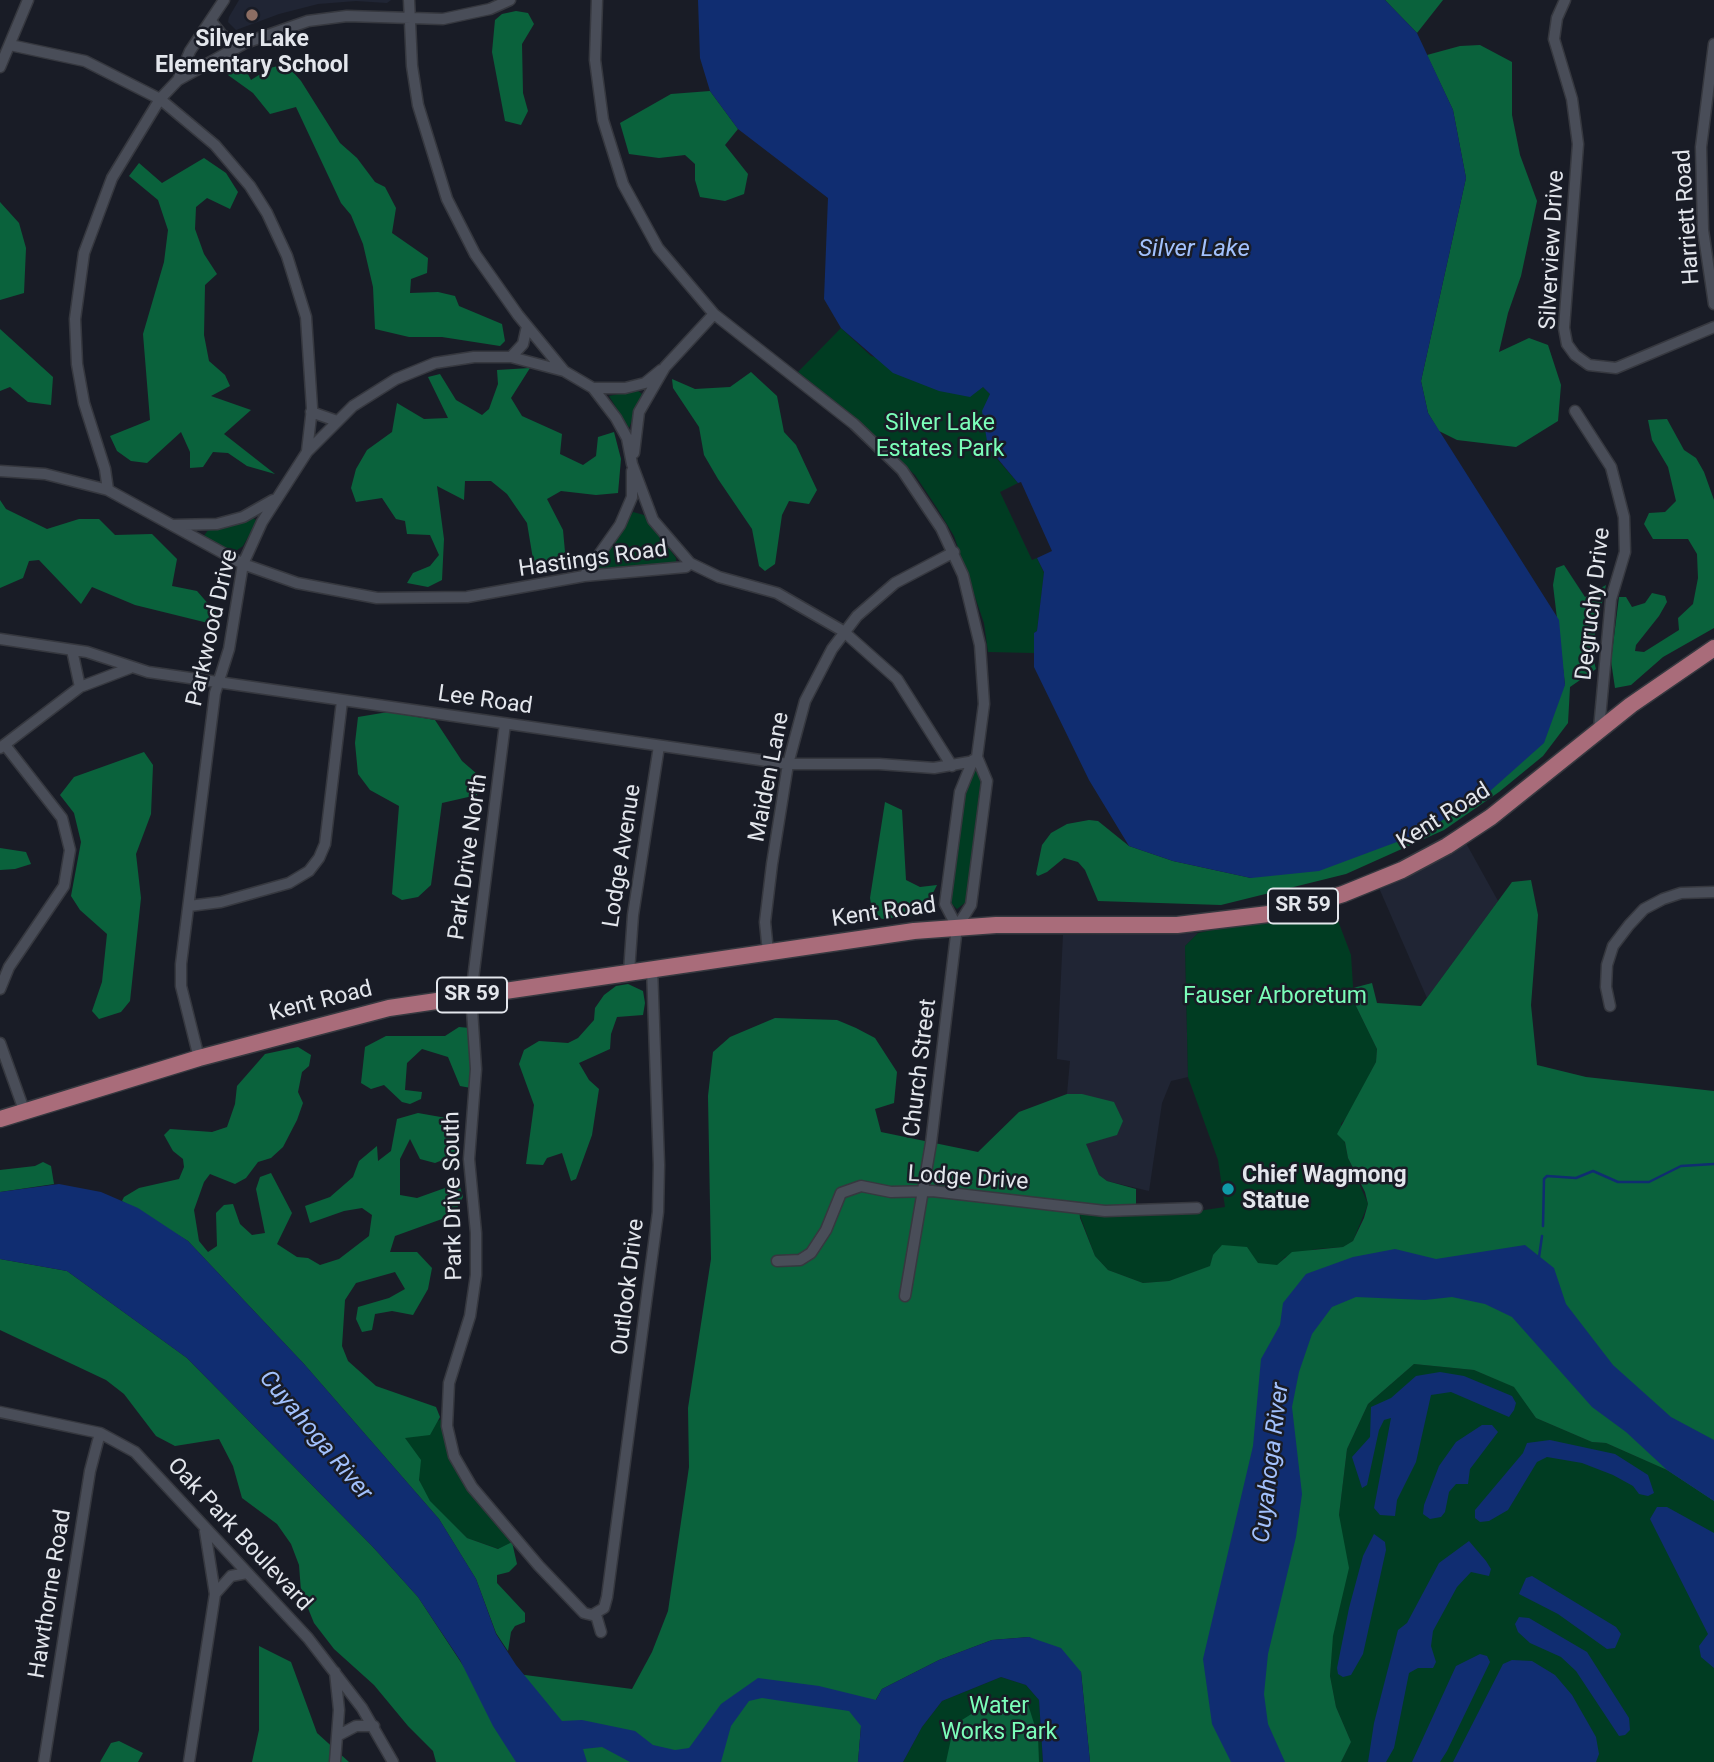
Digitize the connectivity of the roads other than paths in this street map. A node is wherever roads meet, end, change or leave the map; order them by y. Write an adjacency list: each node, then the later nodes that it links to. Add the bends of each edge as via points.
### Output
1 (28, 0): 11 (street)
2 (224, 0): 8 (street)
3 (409, 0): 7 (street)
4 (510, 0): 7 (street, via 451,18)
5 (597, 0): 16 (street, via 596,79 616,166 632,205 658,248)
6 (1565, 0): 18 (street, Silverview Drive, via 1554,39 1572,99 1578,144 1564,328 1567,344 1589,365 1616,368)
7 (409, 18): 9 (street, via 346,16 308,21); 17 (street, via 418,105 447,199 475,254)
8 (211, 21): 9 (street, via 223,36); 13 (street, via 190,51)
9 (245, 43): 13 (street)
10 (1714, 44): 15 (street, Harriett Road, via 1701,147 1703,230)
11 (10, 45): 12 (street); 14 (street, via 85,61)
12 (0, 67)
13 (178, 80): 14 (street)
14 (160, 99): 24 (street, via 230,161 276,230 306,317); 29 (street, via 106,189 90,232 77,290 79,380)
15 (1714, 304)
16 (714, 313): 20 (street); 32 (street, via 871,438 916,488)
17 (527, 326): 19 (street, via 523,344); 21 (street)
18 (1714, 327)
19 (511, 357): 21 (street, Parkwood Drive); 25 (street, Parkwood Drive, via 451,360 412,371 370,394)
20 (665, 367): 22 (street, via 645,383); 27 (street, via 639,412)
21 (564, 371): 22 (street)
22 (593, 388): 27 (street, via 627,438)
23 (1575, 411): 45 (street, Degruchy Drive, via 1611,467 1624,517 1625,552 1611,599)
24 (311, 412): 25 (street); 26 (street)
25 (337, 421): 26 (street, Parkwood Drive)
26 (307, 452): 30 (street, Parkwood Drive)
27 (632, 464): 33 (street, via 653,520); 35 (street, via 632,497 620,525)
28 (0, 471): 29 (street, Hastings Road, via 44,474)
29 (108, 490): 31 (street, Hastings Road)
30 (275, 499): 31 (street, via 243,517 217,524); 34 (street, Parkwood Drive)
31 (170, 525): 34 (street, Hastings Road)
32 (954, 552): 36 (street, Maiden Lane, via 895,583); 48 (street, via 973,609 982,663 984,704)
33 (690, 563): 35 (street, Hastings Road); 36 (street, Hastings Road, via 719,577 778,593)
34 (243, 564): 35 (street, Hastings Road, via 319,589 399,600 467,597); 41 (street, Parkwood Drive)
35 (584, 576)
36 (843, 631): 49 (street, Maiden Lane, via 805,701); 50 (street, Hastings Road, via 897,679)
37 (0, 639): 39 (street, Lee Road)
38 (1714, 648): 45 (main road, Kent Road / SR 59)
39 (72, 650): 40 (street, Lee Road, via 111,658); 42 (street)
40 (130, 668): 41 (street, Lee Road); 42 (street)
41 (219, 681): 43 (street, Lee Road); 52 (street, Parkwood Drive)
42 (80, 687): 47 (street)
43 (342, 701): 44 (street, Lee Road); 52 (street, via 325,844 319,858 309,871 289,883)
44 (505, 724): 46 (street, Lee Road); 58 (street, Park Drive North)
45 (1599, 730): 53 (main road, Kent Road / SR 59, via 1491,817 1447,846 1402,870 1285,912 1177,925)
46 (659, 746): 49 (street, Lee Road); 56 (street, Lodge Avenue, via 633,915)
47 (3, 747): 57 (street, via 62,818 70,850 64,886 9,967)
48 (973, 760): 50 (street, Lee Road); 53 (street, via 960,792 945,904); 53 (street, via 987,781 971,905)
49 (788, 764): 50 (street, Lee Road); 54 (street, Maiden Lane, via 768,891)
50 (952, 766)
51 (1714, 892): 59 (street, via 1663,899 1644,909 1629,925 1613,946 1607,965)
52 (189, 906): 61 (street, Parkwood Drive, via 181,986)
53 (957, 927): 54 (main road, Kent Road / SR 59); 64 (street, Church Street, via 939,1086)
54 (768, 951): 55 (main road, Kent Road / SR 59)
55 (652, 968): 56 (main road, Kent Road / SR 59); 73 (street, Outlook Drive, via 658,1212)
56 (629, 972): 58 (main road, Kent Road / SR 59)
57 (0, 989)
58 (471, 995): 61 (main road, Kent Road / SR 59, via 366,1012); 73 (street, Park Drive South, via 476,1069 469,1159 477,1275 448,1393 449,1438 465,1477 539,1566 584,1613)
59 (1610, 1006)
60 (0, 1043): 62 (street)
61 (199, 1058): 62 (main road, Kent Road / SR 59)
62 (24, 1110): 63 (main road, Kent Road / SR 59)
63 (0, 1119)
64 (921, 1192): 65 (street, Lodge Drive, via 1105,1211); 66 (street, Lodge Drive, via 861,1186 845,1190 811,1253 800,1260); 67 (street, Church Street)
65 (1197, 1208)
66 (777, 1261)
67 (905, 1296)
68 (0, 1412): 69 (street, Oak Park Boulevard)
69 (100, 1433): 70 (street, Oak Park Boulevard, via 135,1451); 78 (street, Hawthorne Road)
70 (205, 1530): 71 (street, Oak Park Boulevard); 72 (street)
71 (247, 1573): 72 (street, via 231,1576); 75 (street, Oak Park Boulevard)
72 (215, 1594): 79 (street)
73 (600, 1611): 74 (street)
74 (601, 1632)
75 (335, 1671): 76 (street, Oak Park Boulevard); 77 (street)
76 (374, 1726): 77 (street, via 355,1726); 81 (street, Oak Park Boulevard)
77 (337, 1737): 80 (street)
78 (44, 1762)
79 (189, 1762)
80 (335, 1762)
81 (393, 1762)

